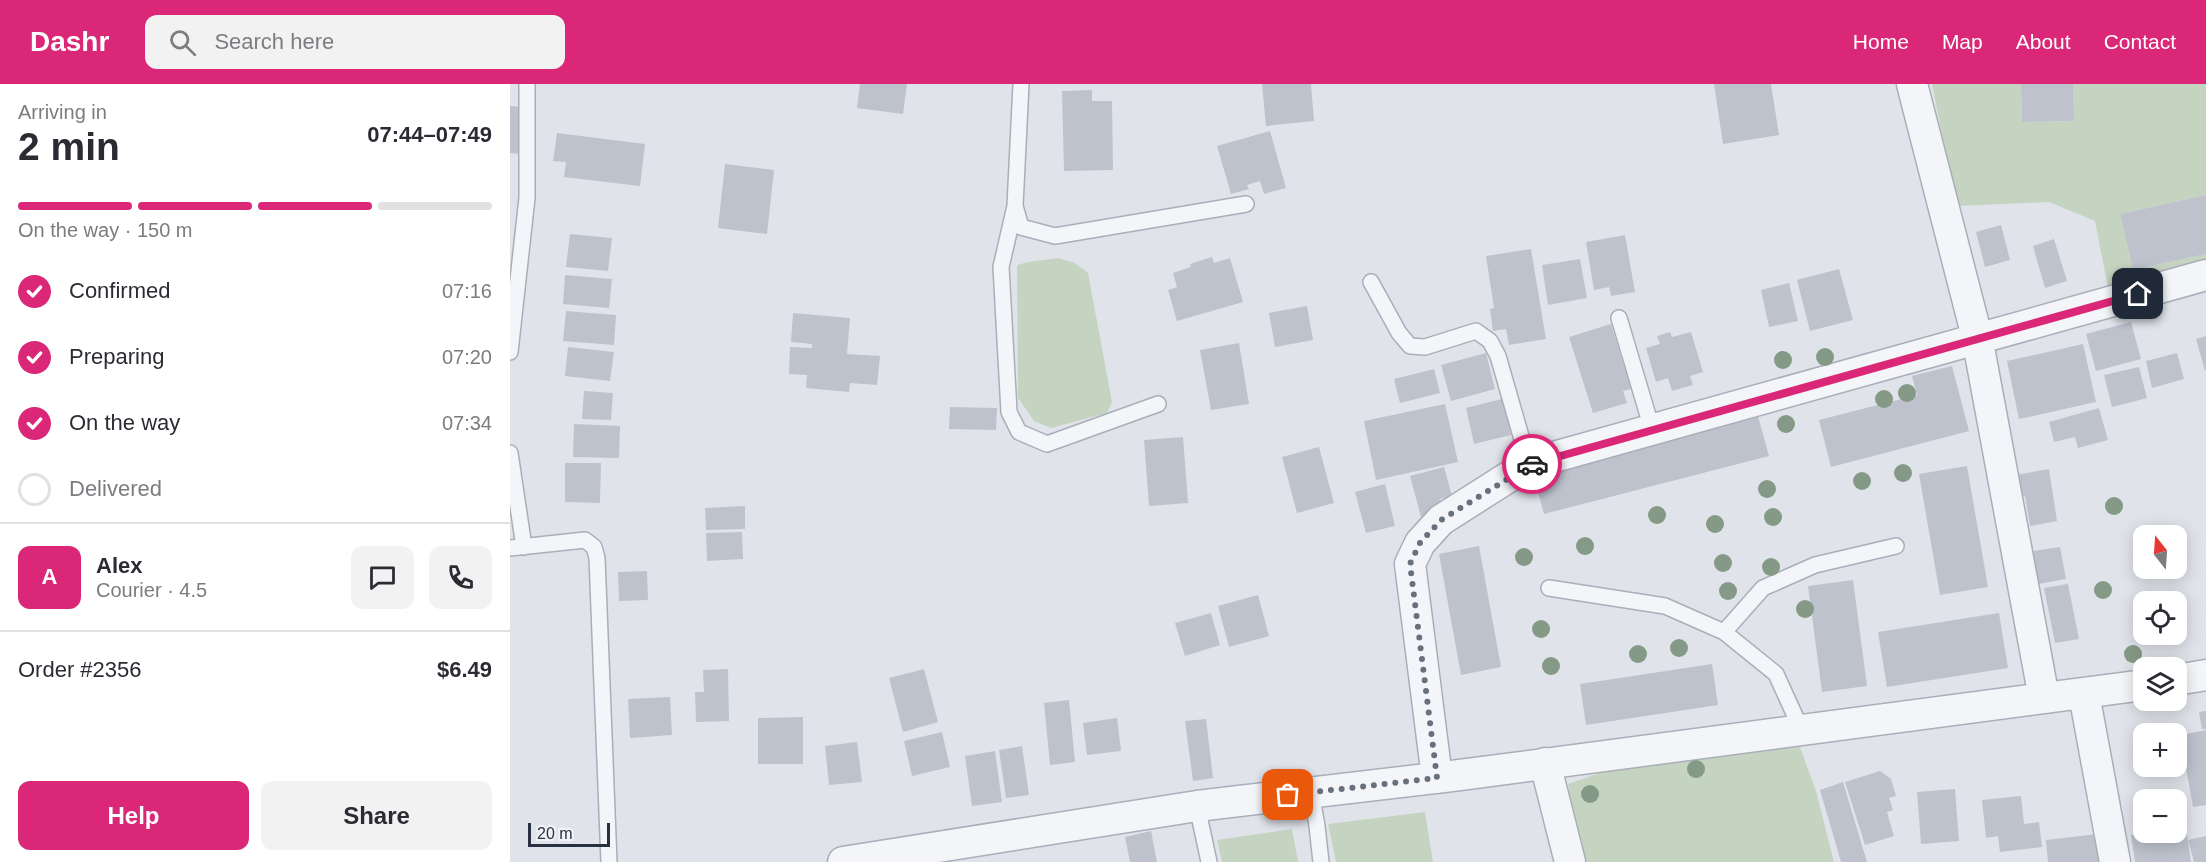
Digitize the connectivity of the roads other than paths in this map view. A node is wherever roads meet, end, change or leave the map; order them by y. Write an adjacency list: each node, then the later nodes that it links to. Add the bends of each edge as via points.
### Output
1 (526, 84): 10 (lane, via 527,198)
2 (1021, 84): 5 (lane)
3 (1912, 84): 9 (street)
4 (1246, 204): 5 (lane, via 1055,236 1022,227)
5 (1015, 206): 11 (lane, via 1001,267 1009,412 1019,432 1047,444)
6 (2206, 275): 9 (street)
7 (1371, 282): 14 (lane, via 1410,346 1425,347 1476,331 1490,341 1498,356)
8 (1619, 318): 12 (lane)
9 (1977, 338): 12 (street); 23 (street)
10 (510, 352)
11 (1158, 404)
12 (1652, 429): 14 (street)
13 (510, 453): 16 (lane)
14 (1529, 464): 26 (street, via 1441,520 1420,543 1410,564)
15 (1896, 546): 18 (lane, via 1815,566 1763,588)
16 (517, 548): 29 (lane, via 585,540 594,547)
17 (1549, 588): 18 (lane, via 1665,606)
18 (1724, 632): 24 (lane, via 1776,674)
19 (2206, 675): 20 (street)
20 (2187, 678)
21 (2133, 687): 22 (street)
22 (2084, 694): 23 (street); 34 (street)
23 (2044, 698): 24 (street)
24 (1801, 729): 25 (street)
25 (1545, 763): 26 (street); 33 (street)
26 (1437, 778): 27 (street)
27 (1311, 792): 28 (street); 32 (lane)
28 (1197, 806): 30 (street); 31 (lane)
29 (609, 862)
30 (843, 862)
31 (1209, 862)
32 (1321, 862)
33 (1570, 862)
34 (2115, 862)

